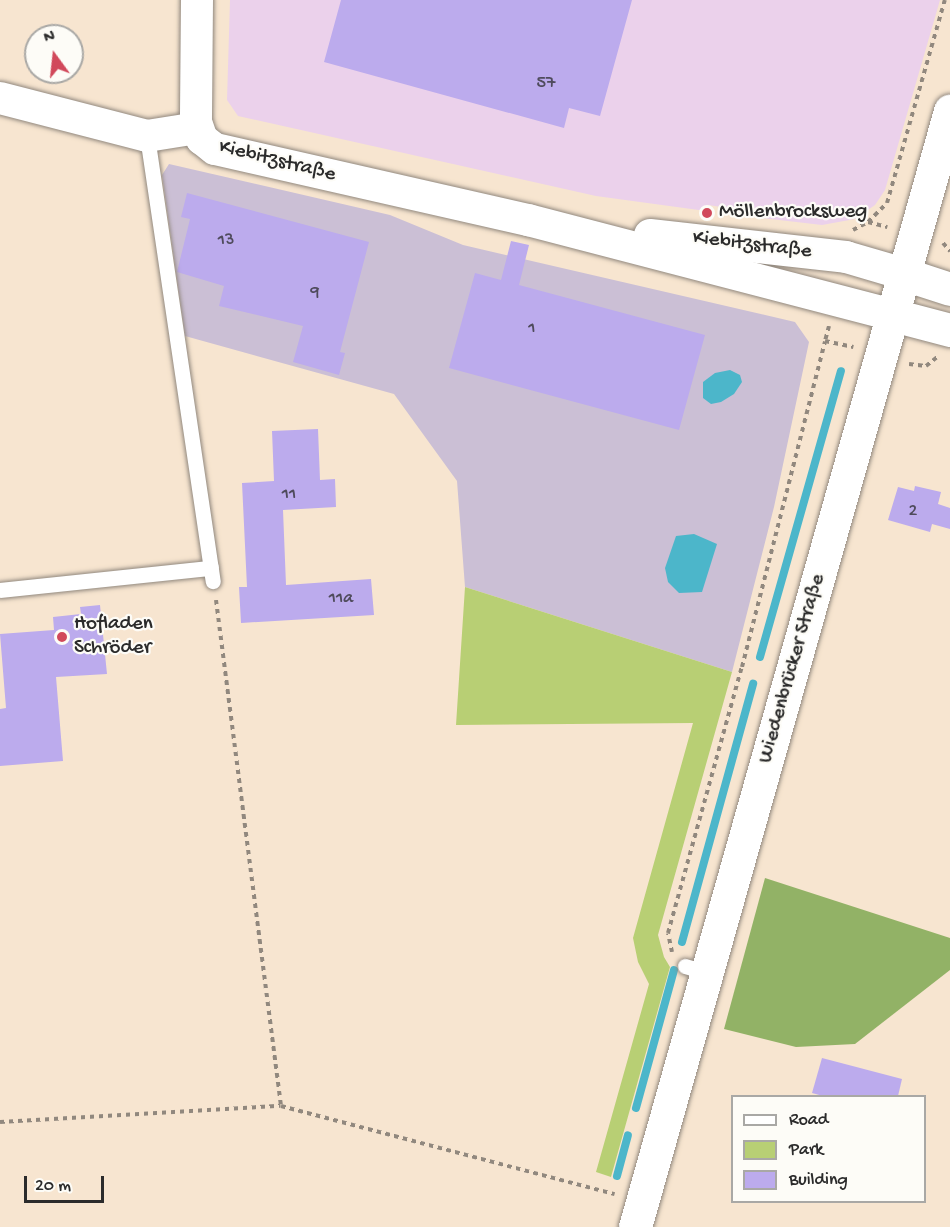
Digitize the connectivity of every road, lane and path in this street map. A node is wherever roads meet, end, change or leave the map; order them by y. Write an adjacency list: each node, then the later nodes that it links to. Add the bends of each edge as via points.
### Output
1 (197, 0): 5 (street)
2 (945, 0): 8 (path, via 887,203)
3 (0, 98): 6 (street, Kiebitzstraße)
4 (950, 111): 11 (main road, Wiedenbrücker Straße)
5 (197, 128): 6 (street, Kiebitzstraße); 7 (street, Kiebitzstraße, via 202,140 237,156)
6 (147, 136): 19 (lane)
7 (528, 220): 11 (street, Kiebitzstraße, via 846,257); 13 (street, Kiebitzstraße)
8 (868, 222): 9 (path); 10 (path)
9 (886, 226)
10 (853, 230)
11 (904, 274): 12 (main road); 13 (main road, Wiedenbrücker Straße)
12 (950, 289)
13 (893, 315): 16 (main road); 21 (main road, Wiedenbrücker Straße)
14 (831, 321): 15 (path)
15 (825, 341): 17 (path); 21 (path, via 742,667 668,933 671,951)
16 (944, 343): 18 (path, via 926,366)
17 (855, 348)
18 (915, 366)
19 (212, 574): 20 (lane); 22 (path)
20 (0, 590)
21 (695, 969): 24 (main road, Wiedenbrücker Straße)
22 (281, 1106): 23 (path); 24 (path)
23 (0, 1122)
24 (639, 1214)

